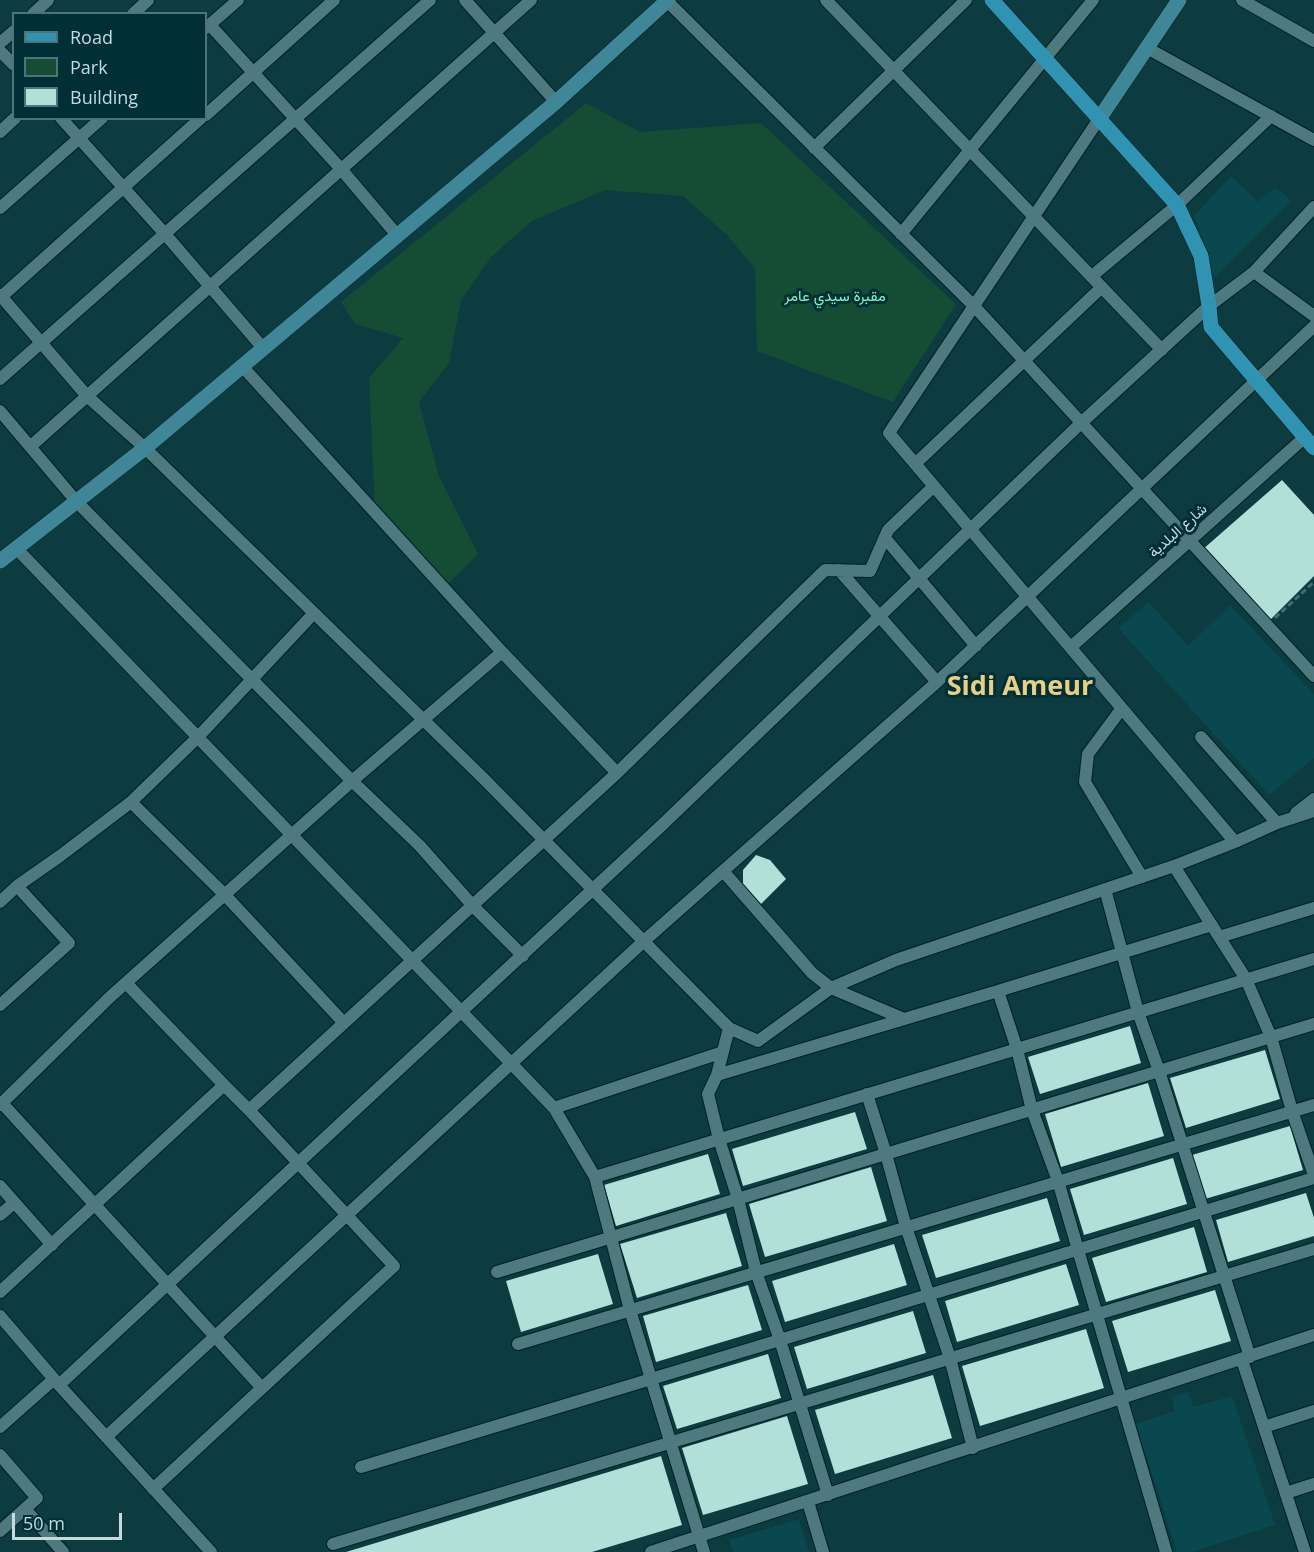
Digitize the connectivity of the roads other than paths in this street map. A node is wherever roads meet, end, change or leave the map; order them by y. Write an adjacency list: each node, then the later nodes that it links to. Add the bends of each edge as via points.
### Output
1 (48, 0): 15 (street)
2 (148, 0): 16 (street)
3 (238, 0): 17 (street)
4 (334, 0): 27 (street)
5 (430, 0): 31 (street)
6 (465, 0): 19 (street)
7 (531, 0): 19 (street)
8 (667, 0): 28 (main road); 40 (street)
9 (826, 0): 26 (street)
10 (966, 0): 26 (street)
11 (992, 0): 24 (main road)
12 (1093, 0): 24 (street)
13 (1179, 0): 22 (main road)
14 (1242, 0): 20 (street)
15 (35, 12)
16 (135, 12)
17 (208, 26): 27 (street)
18 (12, 33): 21 (street)
19 (494, 33): 28 (street); 42 (street)
20 (1314, 40)
21 (0, 43)
22 (1147, 48): 30 (street); 32 (main road)
23 (0, 51): 25 (street)
24 (1045, 59): 32 (main road); 41 (street)
25 (12, 63)
26 (893, 71): 40 (street); 41 (street)
27 (254, 72): 29 (street); 31 (street)
28 (556, 102): 50 (main road)
29 (207, 114)
30 (1271, 116): 39 (street); 44 (street)
31 (295, 119): 42 (street); 48 (street)
32 (1099, 119): 44 (main road); 47 (street)
33 (13, 120): 37 (street)
34 (64, 120): 38 (street)
35 (100, 120): 38 (street)
36 (199, 120): 43 (street)
37 (0, 132)
38 (80, 138): 43 (street); 46 (street)
39 (1314, 140)
40 (814, 148): 49 (street)
41 (970, 150): 47 (street); 49 (street)
42 (341, 169): 50 (street); 53 (street)
43 (124, 187): 48 (street); 55 (street)
44 (1177, 205): 52 (street); 57 (main road, via 1201,256)
45 (1314, 207): 51 (street)
46 (0, 208)
47 (1034, 215): 52 (street); 56 (street)
48 (165, 234): 53 (street); 60 (street)
49 (901, 234): 56 (street)
50 (397, 235): 61 (main road)
51 (1254, 272): 57 (street); 58 (street)
52 (1092, 276): 54 (street)
53 (210, 286): 61 (street); 67 (street)
54 (1102, 287): 62 (street); 63 (street)
55 (1, 296): 60 (street)
56 (974, 306): 63 (street); 73 (street, via 889,433)
57 (1209, 306): 62 (street); 66 (main road, via 1211,327)
58 (1314, 316)
59 (1314, 326): 66 (street)
60 (41, 343): 65 (street); 67 (street)
61 (263, 348): 64 (main road)
62 (1162, 350): 69 (street)
63 (1024, 361): 69 (street); 73 (street)
64 (242, 366): 72 (main road); 89 (street)
65 (0, 379)
66 (1257, 381): 70 (main road); 75 (street)
67 (87, 396): 71 (street); 72 (street)
68 (0, 411): 71 (street)
69 (1081, 423): 75 (street); 77 (street)
70 (1309, 443): 79 (street, شارع البلدية)
71 (31, 446): 76 (street)
72 (145, 448): 76 (main road); 85 (street)
73 (915, 464): 74 (street)
74 (934, 486): 77 (street); 78 (street, via 888,530)
75 (1142, 489): 79 (street); 84 (street)
76 (76, 501): 80 (main road); 91 (street)
77 (971, 530): 83 (street); 84 (street)
78 (885, 538): 82 (street, via 870,571); 83 (street)
79 (1190, 541): 88 (street, شارع البلدية); 90 (street)
80 (16, 548): 81 (main road); 95 (street)
81 (0, 561)
82 (839, 570): 86 (street); 97 (street, via 825,570)
83 (920, 579): 86 (street); 87 (street)
84 (1028, 597): 87 (street); 88 (street)
85 (314, 613): 91 (street); 94 (street)
86 (880, 617): 92 (street); 112 (street)
87 (976, 646): 92 (street)
88 (1071, 647): 93 (street)
89 (502, 652): 94 (street); 97 (street)
90 (1314, 676)
91 (252, 679): 95 (street); 98 (street)
92 (937, 682): 108 (street)
93 (1122, 708): 106 (street); 109 (street, via 1088,754 1085,782)
94 (423, 720): 98 (street); 105 (street)
95 (198, 737): 100 (street); 104 (street)
96 (1201, 737): 103 (street)
97 (618, 773): 105 (street)
98 (352, 781): 104 (street); 115 (street, via 420,846)
99 (1314, 799): 102 (street)
100 (131, 802): 110 (street); 113 (street)
101 (1314, 811): 102 (street)
102 (1290, 819): 103 (street)
103 (1277, 823): 106 (street)
104 (292, 835): 113 (street); 123 (street)
105 (545, 840): 112 (street); 115 (street)
106 (1235, 842): 107 (street)
107 (1174, 866): 109 (street); 117 (street)
108 (723, 871): 119 (street); 126 (street, via 812,973)
109 (1142, 877): 111 (street)
110 (17, 886): 114 (street); 128 (street, via 69,943)
111 (1105, 889): 120 (street); 126 (street, via 896,960)
112 (593, 890): 119 (street); 121 (street)
113 (225, 895): 125 (street); 132 (street)
114 (0, 902)
115 (473, 906): 121 (street); 123 (street)
116 (1314, 908): 118 (street)
117 (1212, 925): 118 (street); 120 (street)
118 (1219, 937): 124 (street)
119 (644, 941): 134 (street); 138 (street)
120 (1121, 953): 127 (street); 130 (street)
121 (523, 956): 129 (street)
122 (1314, 959): 124 (street)
123 (412, 961): 129 (street); 132 (street)
124 (1246, 979): 130 (street); 135 (street)
125 (126, 983): 141 (street); 143 (street)
126 (831, 988): 131 (street); 134 (street, via 758,1041)
127 (998, 991): 131 (street); 136 (street)
128 (0, 1005)
129 (462, 1012): 138 (street); 152 (street)
130 (1138, 1012): 136 (street); 139 (street)
131 (904, 1019): 140 (street)
132 (344, 1023): 146 (street)
133 (1314, 1024): 135 (street)
134 (729, 1028): 137 (street)
135 (1271, 1037): 139 (street); 148 (street)
136 (1017, 1049): 142 (street); 147 (street)
137 (723, 1052): 140 (street); 145 (street)
138 (511, 1063): 145 (street); 161 (street)
139 (1159, 1071): 147 (street); 150 (street)
140 (717, 1075): 149 (street, via 708,1094)
141 (224, 1085): 146 (street); 159 (street)
142 (867, 1094): 149 (street); 151 (street)
143 (1, 1104): 159 (street)
144 (1314, 1104): 148 (street)
145 (554, 1108): 153 (street)
146 (249, 1110): 152 (street)
147 (1032, 1110): 151 (street); 155 (street)
148 (1292, 1111): 150 (street); 154 (street)
149 (719, 1139): 153 (street); 157 (street)
150 (1181, 1144): 155 (street); 160 (street)
151 (886, 1154): 157 (street); 163 (street)
152 (298, 1164): 161 (street); 171 (street)
153 (595, 1177): 164 (street)
154 (1314, 1177): 160 (street)
155 (1058, 1181): 163 (street); 166 (street)
156 (0, 1186): 158 (street)
157 (738, 1199): 164 (street); 169 (street)
158 (14, 1203): 162 (street); 165 (street)
159 (95, 1206): 165 (street); 171 (street)
160 (1204, 1212): 166 (street); 170 (street)
161 (348, 1214): 178 (street); 185 (street, via 394,1266)
162 (0, 1215)
163 (906, 1227): 169 (street); 173 (street)
164 (612, 1238): 168 (street); 174 (street)
165 (52, 1245): 172 (street)
166 (1079, 1249): 173 (street); 175 (street)
167 (1314, 1249): 170 (street)
168 (497, 1272)
169 (756, 1272): 174 (street); 179 (street)
170 (1224, 1276): 175 (street); 182 (street)
171 (167, 1285): 178 (street); 184 (street)
172 (0, 1292)
173 (928, 1295): 179 (street); 181 (street)
174 (630, 1310): 180 (street); 183 (street)
175 (1096, 1315): 181 (street); 186 (street)
176 (1, 1320): 184 (street)
177 (1314, 1335): 182 (street)
178 (215, 1337): 185 (street); 191 (street)
179 (780, 1340): 183 (street); 187 (street)
180 (518, 1344)
181 (950, 1358): 187 (street); 193 (street)
182 (1246, 1359): 186 (street); 190 (street)
183 (652, 1379): 192 (street); 195 (street)
184 (57, 1382): 189 (street); 191 (street)
185 (262, 1388): 197 (street)
186 (1123, 1399): 193 (street); 212 (street)
187 (800, 1404): 192 (street); 199 (street)
188 (1314, 1411): 190 (street)
189 (0, 1427)
190 (1264, 1427): 198 (street)
191 (106, 1437): 197 (street)
192 (672, 1442): 204 (street); 205 (street)
193 (973, 1448): 199 (street)
194 (0, 1455): 201 (street, via 37,1498)
195 (361, 1467)
196 (1314, 1484): 198 (street)
197 (153, 1489): 208 (street)
198 (1286, 1493): 206 (street)
199 (828, 1495): 200 (street)
200 (808, 1502): 204 (street); 211 (street)
201 (25, 1509): 202 (street); 207 (street)
202 (0, 1531)
203 (1314, 1536): 206 (street)
204 (699, 1538): 209 (street); 210 (street)
205 (333, 1544)
206 (1303, 1546)
207 (63, 1552)
208 (211, 1552)
209 (651, 1552)
210 (704, 1552)
211 (822, 1552)
212 (1166, 1552)

